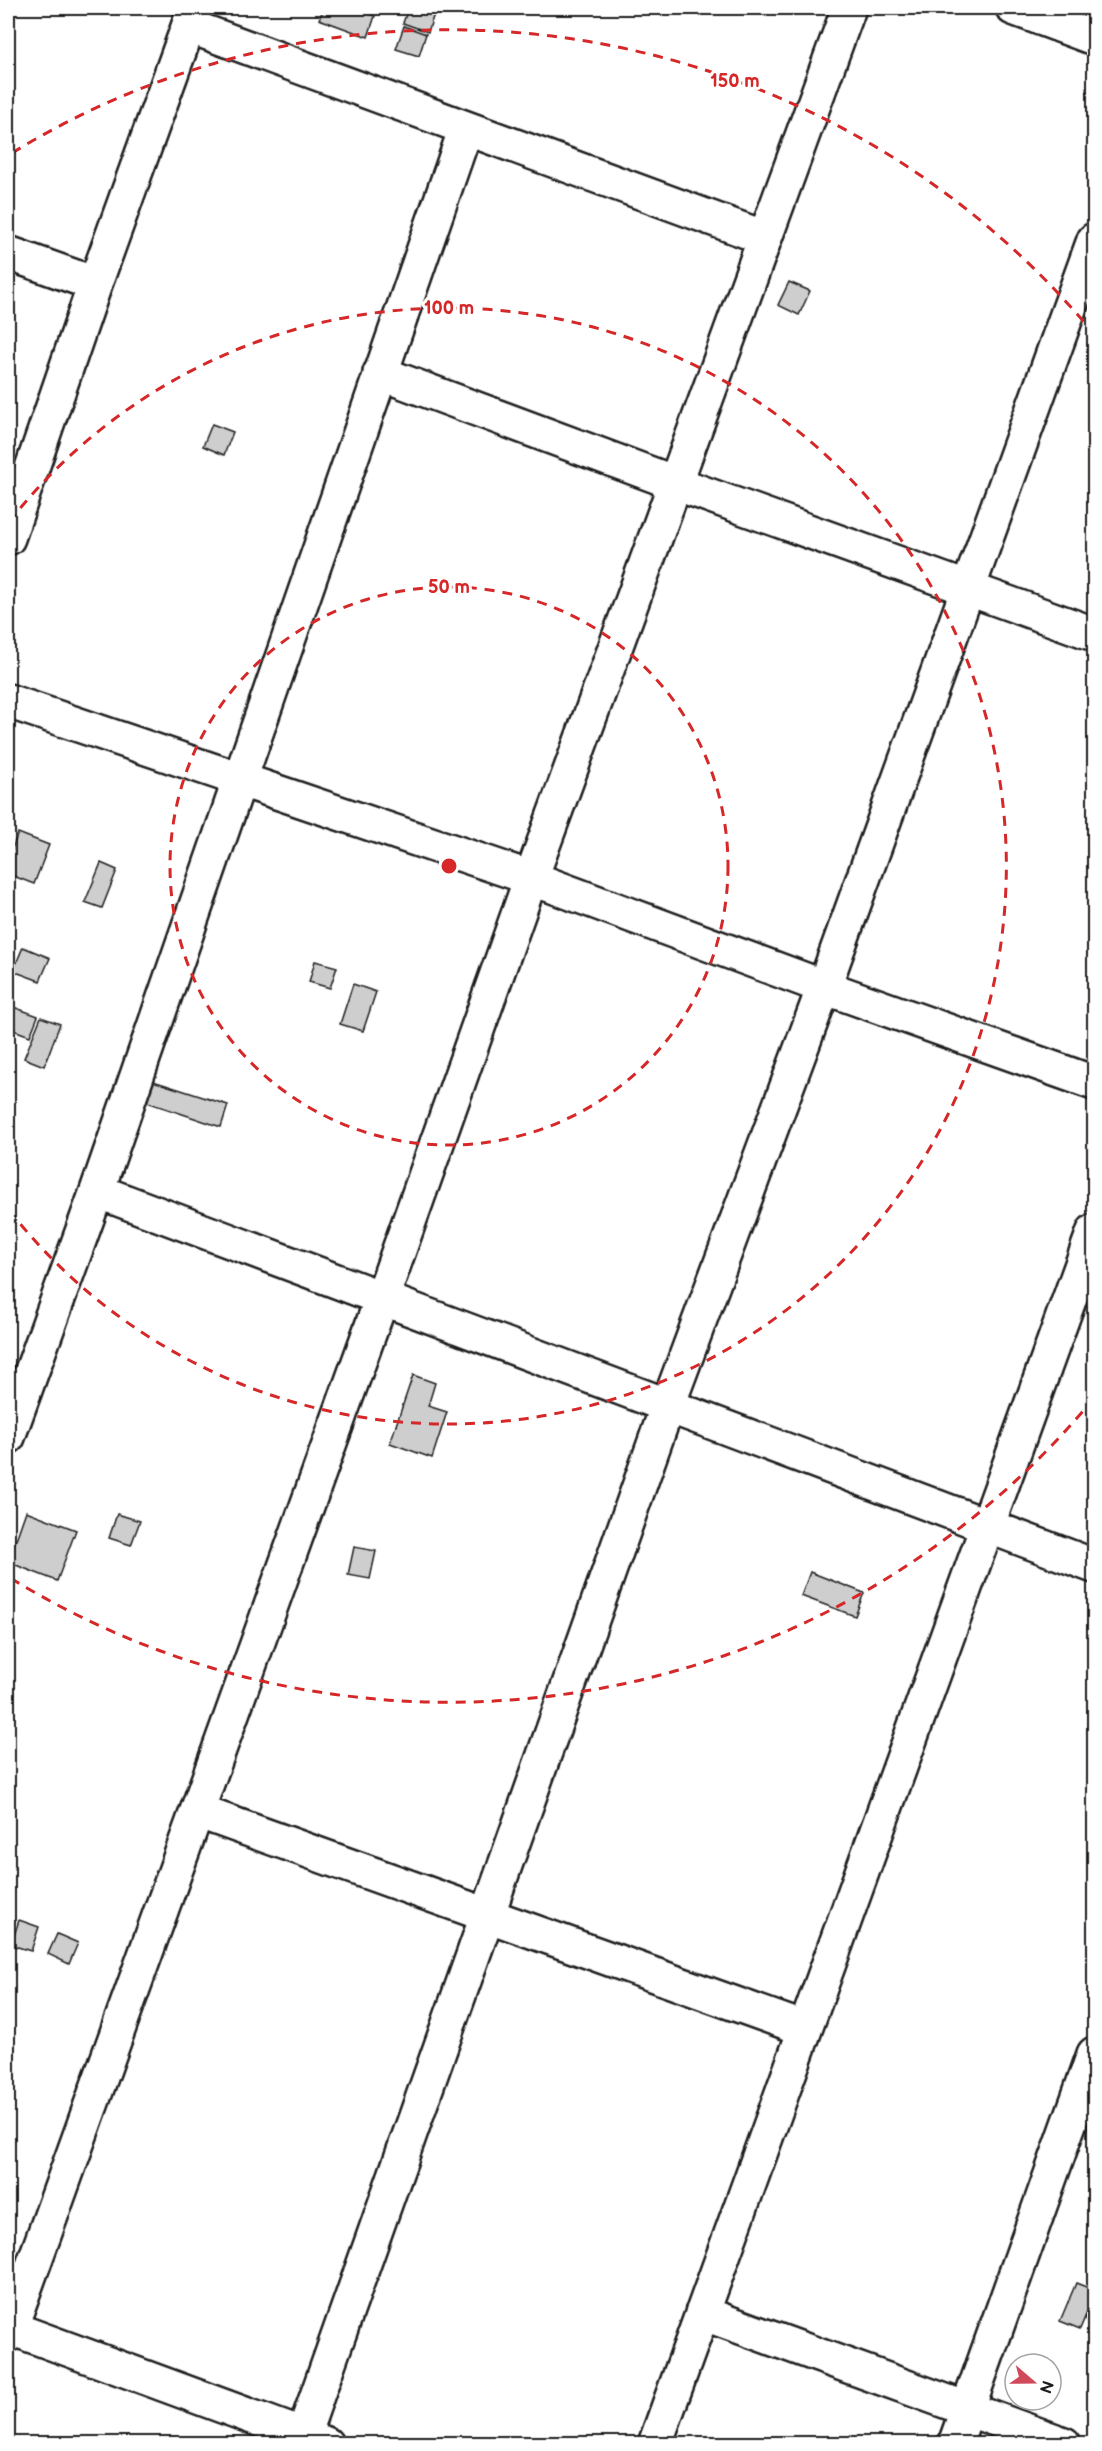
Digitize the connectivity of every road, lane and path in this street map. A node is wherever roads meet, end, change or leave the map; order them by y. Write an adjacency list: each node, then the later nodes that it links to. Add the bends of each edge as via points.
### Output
1 (849, 8): 6 (street)
2 (1013, 8): 4 (street)
3 (192, 17): 5 (street); 9 (street)
4 (1095, 38)
5 (466, 128): 6 (street); 10 (street)
6 (765, 238): 11 (street)
7 (1095, 240): 13 (street)
8 (8, 253): 9 (street)
9 (95, 284): 12 (street)
10 (380, 373): 11 (street); 16 (street)
11 (675, 483): 13 (street); 17 (street)
12 (8, 538)
13 (968, 590): 14 (street); 18 (street)
14 (1095, 634)
15 (8, 701): 16 (street)
16 (238, 780): 17 (street); 20 (street)
17 (531, 878): 18 (street); 22 (street)
18 (824, 987): 19 (street); 23 (street)
19 (1095, 1083)
20 (97, 1191): 22 (street); 24 (street)
21 (1095, 1231): 25 (street)
22 (382, 1298): 23 (street); 27 (street)
23 (668, 1405): 25 (street); 28 (street)
24 (8, 1437)
25 (987, 1525): 26 (street); 29 (street)
26 (1095, 1566)
27 (197, 1811): 28 (street); 32 (street)
28 (487, 1915): 29 (street); 34 (street)
29 (805, 2029): 31 (street)
30 (1095, 2054): 33 (street)
31 (702, 2313): 33 (street); 35 (street)
32 (8, 2330): 34 (street)
33 (968, 2409): 36 (street); 37 (street)
34 (309, 2441)
35 (655, 2444)
36 (955, 2444)
37 (1064, 2444)

